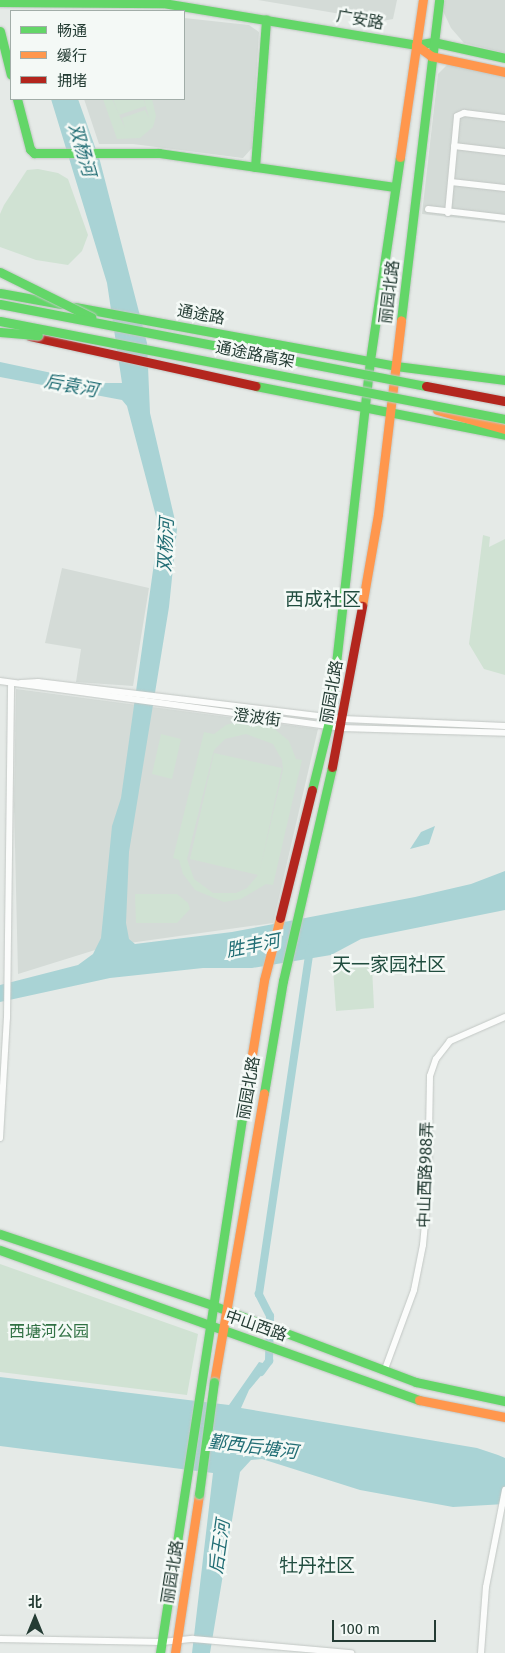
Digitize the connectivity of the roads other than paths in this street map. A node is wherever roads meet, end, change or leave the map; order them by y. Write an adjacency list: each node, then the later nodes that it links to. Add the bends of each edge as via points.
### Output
1 (423, 0): 7 (main road, 丽园北路)
2 (439, 0): 6 (main road, 丽园北路)
3 (0, 2): 4 (main road, 广安路, via 163,3)
4 (266, 19): 7 (main road, 广安路); 16 (main road)
5 (0, 31): 10 (main road)
6 (433, 42): 7 (main road, 广安路); 8 (main road, 丽园北路); 9 (main road, 广安路)
7 (416, 44): 8 (main road, 广安路); 18 (main road, 丽园北路)
8 (431, 56): 11 (main road, 广安路); 33 (main road, 丽园北路)
9 (505, 58)
10 (10, 71)
11 (505, 72)
12 (17, 100): 16 (main road, via 30,149 34,153 159,153)
13 (505, 118): 14 (street, via 460,114)
14 (454, 146): 15 (street); 17 (street)
15 (505, 152)
16 (254, 167): 18 (main road)
17 (451, 182): 19 (street); 21 (street)
18 (394, 187): 32 (main road, 丽园北路)
19 (505, 188)
20 (428, 209): 21 (street)
21 (448, 213): 22 (street)
22 (505, 218)
23 (0, 266): 25 (main road, bridge)
24 (0, 272): 25 (main road, bridge)
25 (15, 281): 29 (main road, bridge)
26 (0, 293): 32 (main road, 通途路)
27 (0, 304): 29 (main road, 通途路高架, bridge)
28 (0, 321): 31 (main road, 通途路高架, bridge)
29 (106, 324): 36 (main road, 通途路高架, bridge)
30 (0, 331): 31 (main road, bridge, via 40,335); 37 (main road)
31 (57, 332): 35 (main road, 通途路高架, bridge)
32 (370, 360): 33 (main road, 通途路); 37 (main road, 丽园北路)
33 (396, 366): 34 (main road, 通途路); 38 (main road, 丽园北路)
34 (505, 380)
35 (407, 400): 39 (main road, 通途路高架, bridge); 40 (main road, bridge)
36 (505, 401)
37 (364, 408): 38 (main road); 45 (main road, 丽园北路)
38 (391, 413): 41 (main road); 46 (main road, 丽园北路, via 378,514)
39 (505, 419)
40 (505, 429)
41 (505, 435)
42 (0, 681): 43 (street, 澄波街)
43 (11, 684): 44 (street, 澄波街, via 132,702); 44 (street, 澄波街, via 38,682 133,694); 50 (street, via 8,978)
44 (157, 701): 45 (street, 澄波街)
45 (328, 722): 46 (street, 澄波街); 53 (main road, 丽园北路, via 264,980)
46 (342, 724): 47 (street, 澄波街); 48 (street, 澄波街); 54 (main road, 丽园北路, via 284,981)
47 (505, 726)
48 (505, 733)
49 (505, 1017): 57 (street, 中山西路988弄, via 450,1041 436,1059 430,1076 428,1191 423,1245 414,1290)
50 (0, 1138)
51 (0, 1234): 53 (main road, 中山西路)
52 (0, 1250): 55 (main road, 中山西路)
53 (212, 1305): 54 (main road, 中山西路); 55 (main road, 丽园北路)
54 (225, 1309): 56 (main road, 丽园北路); 57 (main road, 中山西路)
55 (208, 1325): 56 (main road, 中山西路); 63 (main road, 丽园北路)
56 (222, 1330): 59 (main road, 中山西路, via 420,1400); 62 (main road, 丽园北路, bridge)
57 (385, 1369): 58 (main road, 中山西路, via 416,1382)
58 (505, 1401)
59 (505, 1417)
60 (505, 1490): 68 (street, via 486,1587)
61 (0, 1640): 63 (street)
62 (177, 1641): 63 (street); 64 (street, via 193,1639); 66 (main road, 丽园北路)
63 (162, 1642): 65 (main road, 丽园北路)
64 (320, 1652): 67 (street)
65 (160, 1653)
66 (175, 1653)
67 (351, 1653)
68 (481, 1653)

